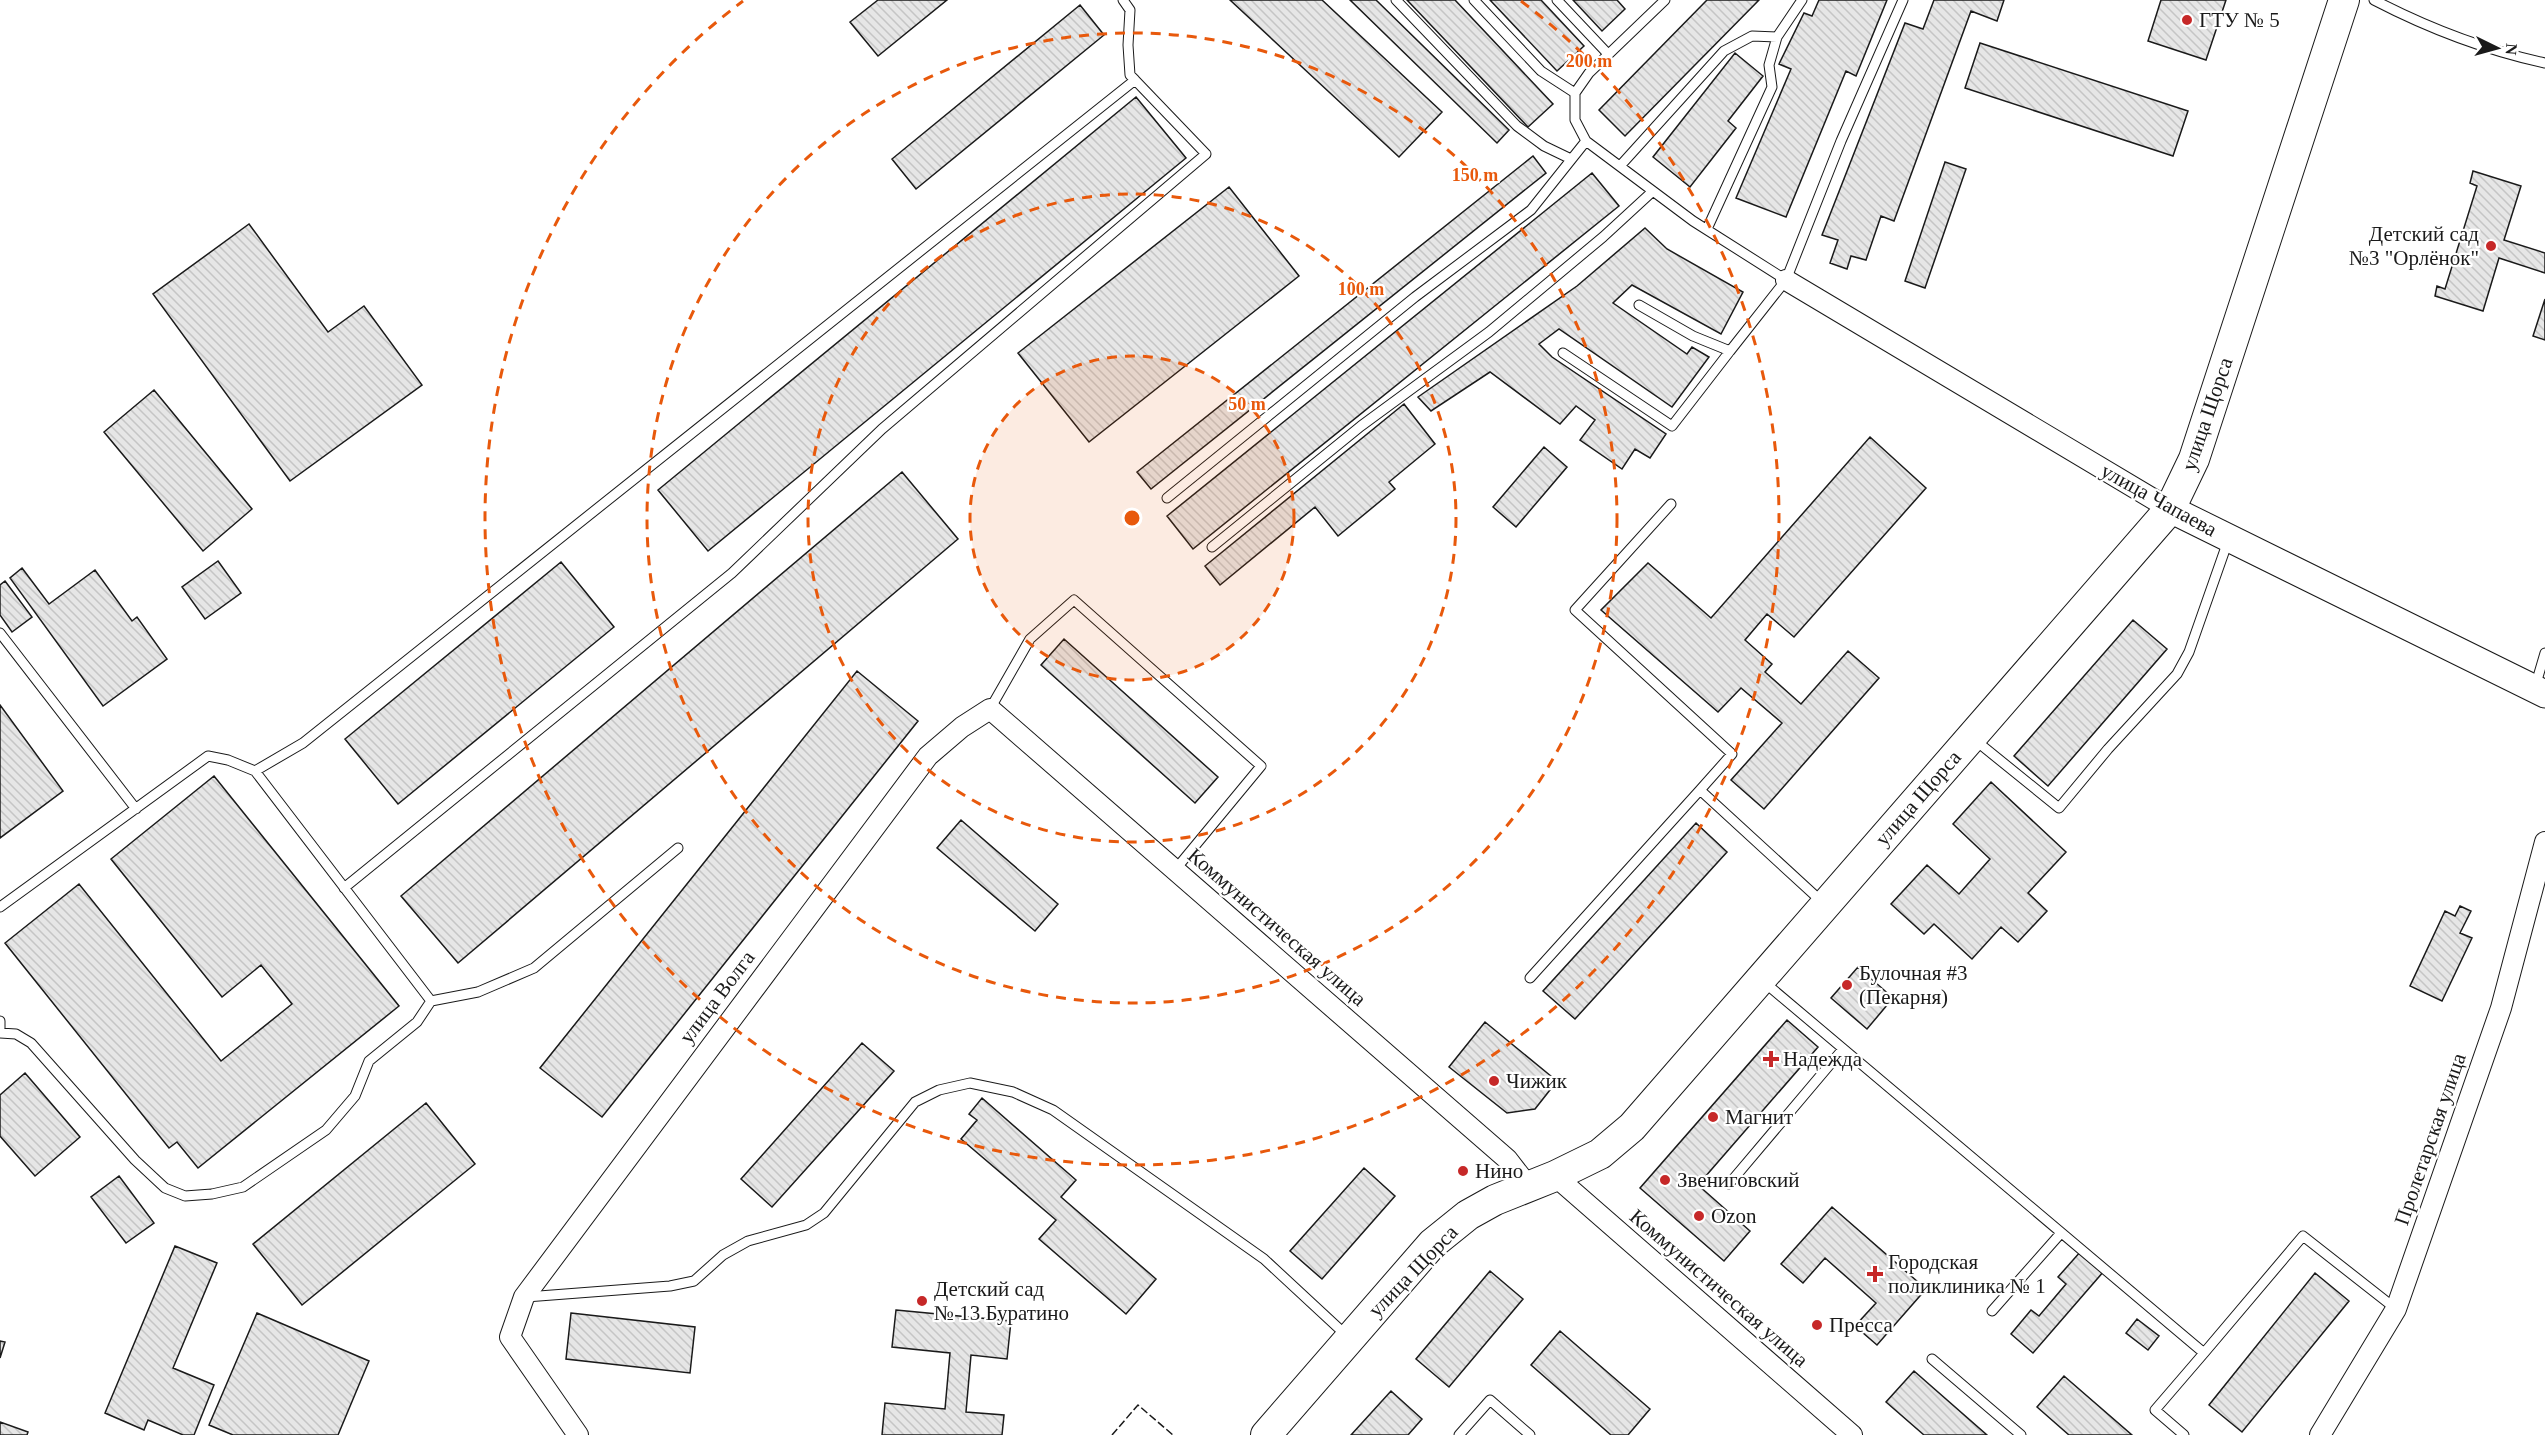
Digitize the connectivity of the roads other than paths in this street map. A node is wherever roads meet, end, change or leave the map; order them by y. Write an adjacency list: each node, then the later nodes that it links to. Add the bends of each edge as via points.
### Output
1 (1123, 0): 13 (lane, via 1130,10 1130,75)
2 (1396, 0): 16 (lane, via 1517,126)
3 (1474, 0): 14 (lane, via 1541,71)
4 (1557, 0): 11 (lane)
5 (1664, 0): 11 (lane)
6 (1802, 0): 10 (lane)
7 (1903, 0): 20 (lane)
8 (2344, 0): 26 (main road, улица Щорса, via 2194,459)
9 (2374, 0): 12 (lane, via 2453,36)
10 (1777, 37): 17 (lane, via 1752,36 1724,51); 19 (lane, via 1769,64 1772,87)
11 (1608, 54): 14 (lane)
12 (2545, 63)
13 (1135, 80): 34 (lane, via 312,735); 40 (lane, via 1206,154 882,429 732,573)
14 (1575, 93): 15 (lane, via 1575,120)
15 (1586, 141): 16 (lane); 17 (lane)
16 (1571, 159): 24 (lane, via 1531,210 1416,297)
17 (1620, 166): 18 (lane)
18 (1653, 191): 19 (lane); 28 (lane, via 1489,332 1361,426)
19 (1707, 229): 20 (lane)
20 (1786, 280): 22 (lane); 26 (street, улица Чапаева)
21 (1639, 305): 22 (lane, via 1693,336)
22 (1730, 351): 23 (lane, via 1672,426)
23 (1563, 353)
24 (1167, 498)
25 (1671, 504): 35 (lane, via 1575,610 1732,754)
26 (2170, 509): 27 (main road, улица Чапаева); 33 (main road, улица Щорса)
27 (2229, 539): 31 (main road, улица Чапаева); 33 (lane, via 2177,674 2059,808)
28 (1212, 547)
29 (0, 633): 36 (lane)
30 (2545, 653): 31 (lane)
31 (2540, 692)
32 (990, 709): 39 (street, Коммунистическая улица); 39 (lane, via 1030,639 1074,600 1261,766); 52 (street, улица Волга, via 928,756)
33 (1971, 737): 41 (main road, улица Щорса)
34 (255, 771): 36 (lane, via 208,756); 40 (lane)
35 (1700, 790): 41 (lane); 43 (lane)
36 (136, 809): 42 (lane)
37 (2545, 842): 53 (street, Пролетарская улица, via 2501,1008)
38 (678, 848): 45 (lane, via 534,968 478,992)
39 (1175, 870): 49 (street, Коммунистическая улица, via 1508,1159)
40 (344, 888): 45 (lane)
41 (1826, 905): 44 (main road, улица Щорса)
42 (0, 907)
43 (1530, 978)
44 (1761, 979): 48 (lane); 49 (main road, улица Щорса, via 1632,1127 1600,1154)
45 (431, 1001): 47 (lane, via 417,1022 369,1061 355,1096 326,1130 243,1187 185,1196 165,1188 135,1160 32,1043)
46 (0, 1022): 47 (lane)
47 (0, 1031)
48 (1843, 1048): 50 (lane); 51 (lane)
49 (1541, 1181): 55 (main road, улица Щорса, via 1468,1215 1450,1228); 62 (street, Коммунистическая улица)
50 (1729, 1184)
51 (2061, 1233): 54 (lane); 56 (lane)
52 (524, 1297): 55 (lane, via 694,1281 723,1255 748,1241 806,1225 824,1213 915,1102 939,1090 970,1083 1013,1092 1053,1110 1264,1259); 58 (street, улица Волга, via 510,1337)
53 (2396, 1309): 56 (lane, via 2303,1236); 65 (street, Пролетарская улица)
54 (1992, 1311)
55 (1350, 1339): 59 (main road, улица Щорса)
56 (2204, 1353): 64 (lane, via 2155,1410)
57 (1932, 1359): 63 (lane)
58 (578, 1435)
59 (1266, 1435)
60 (1459, 1435): 61 (lane, via 1490,1400)
61 (1530, 1435)
62 (1852, 1435)
63 (2021, 1435)
64 (2184, 1435)
65 (2320, 1435)

